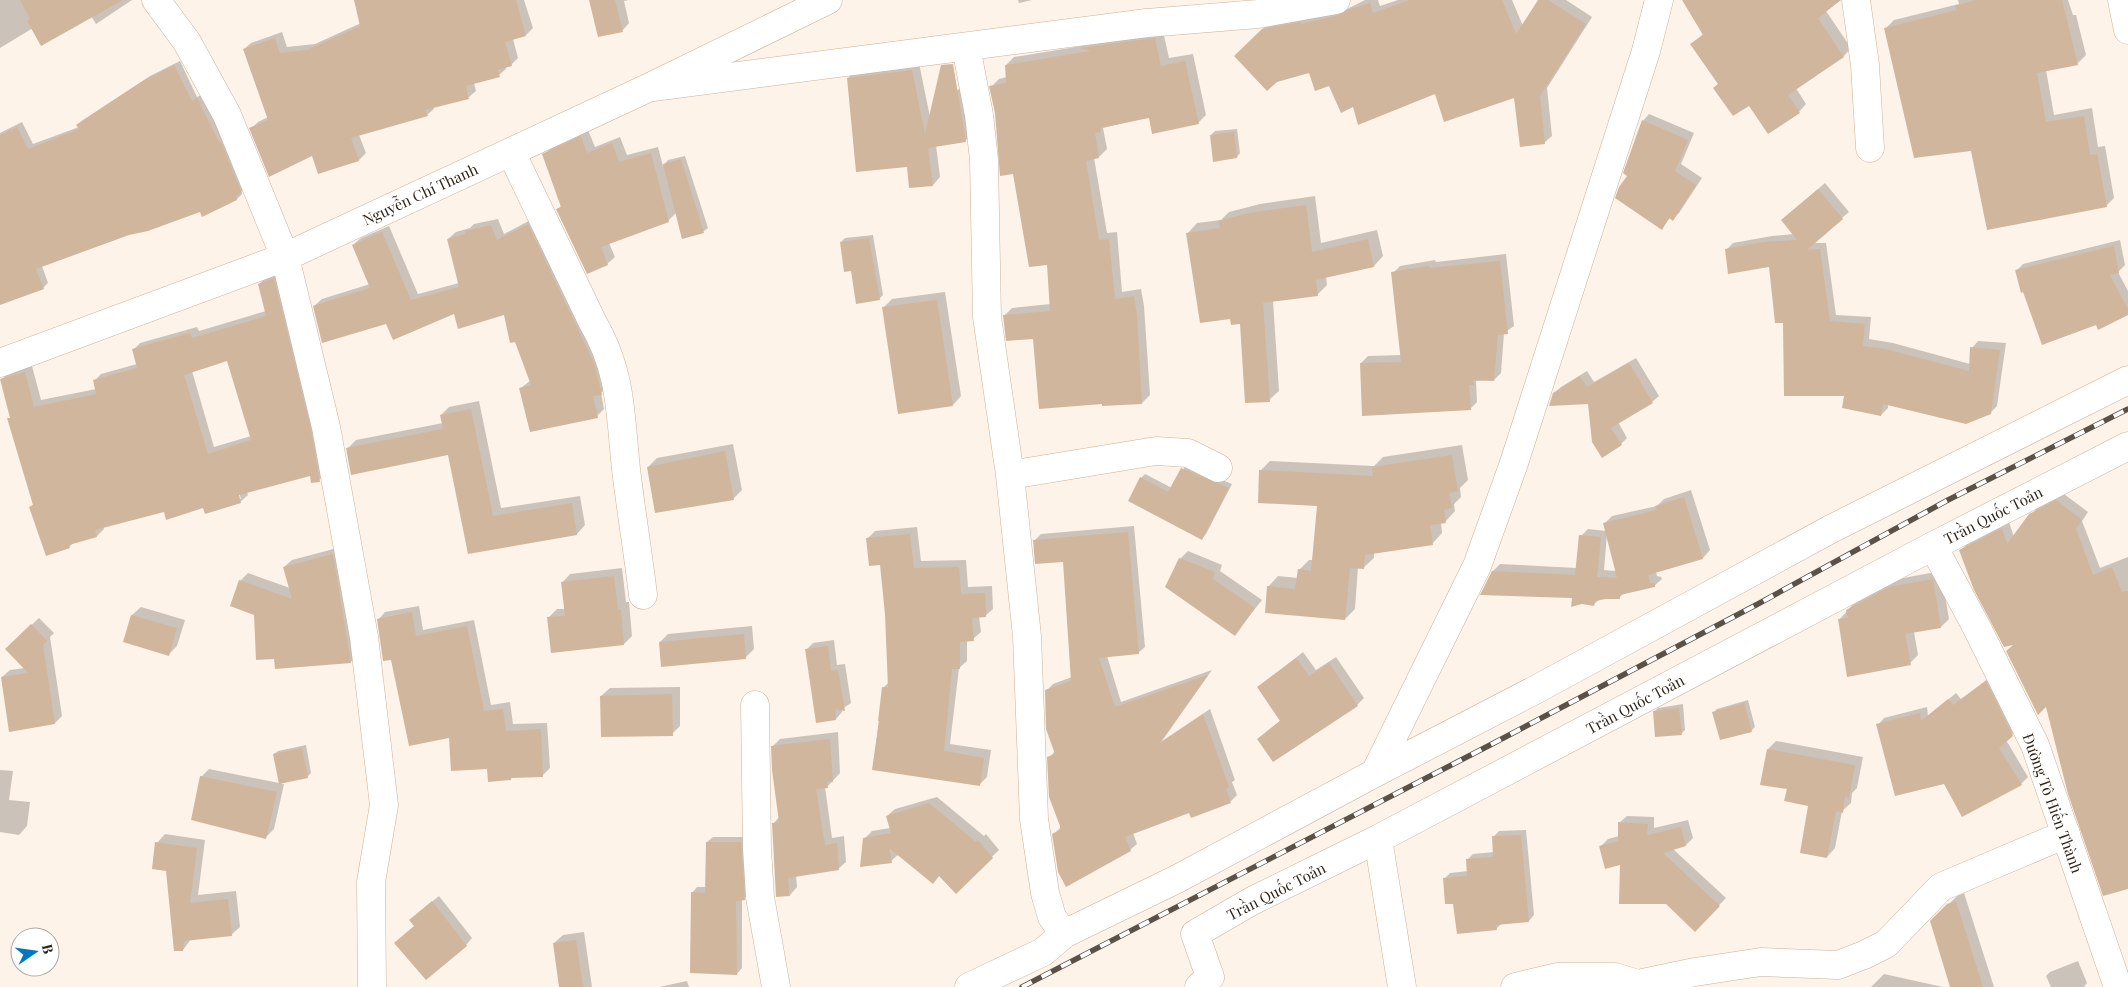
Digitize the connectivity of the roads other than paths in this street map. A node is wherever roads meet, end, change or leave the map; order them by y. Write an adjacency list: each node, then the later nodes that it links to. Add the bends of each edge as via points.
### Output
1 (156, 0): 12 (street, via 187,42 227,115)
2 (828, 0): 9 (street, Nguyễn Chí Thanh)
3 (1336, 0): 8 (street, via 1258,14 1147,23)
4 (1658, 0): 21 (street, via 1646,51 1514,464 1477,566)
5 (1856, 0): 10 (street, via 1865,65)
6 (2122, 0): 7 (street)
7 (2128, 30)
8 (966, 47): 9 (street); 17 (street, via 984,160 987,317)
9 (650, 87): 11 (street, Nguyễn Chí Thanh)
10 (1870, 148)
11 (511, 152): 12 (street, Nguyễn Chí Thanh); 19 (street, via 604,342 613,370 622,406 626,469)
12 (284, 257): 13 (street, Nguyễn Chí Thanh); 27 (street, via 328,436 364,637 382,786 384,805 371,882)
13 (0, 363)
14 (2128, 380): 21 (street, via 1831,529 1537,690)
15 (2128, 446): 18 (street, Trần Quốc Toản)
16 (1218, 468): 17 (street, via 1188,453 1156,451)
17 (1010, 474): 24 (street, via 1027,636 1034,819 1045,893 1052,917)
18 (1933, 546): 22 (street, Đường Tô Hiến Thành, via 2034,745); 23 (street, Trần Quốc Toản)
19 (643, 595)
20 (755, 705): 28 (street, via 759,878)
21 (1375, 773): 24 (street, via 1177,879)
22 (2066, 834): 25 (street, via 1941,887 1886,944 1864,955); 33 (street, Đường Tô Hiến Thành)
23 (1378, 839): 30 (street, Trần Quốc Toản, via 1252,901 1195,934 1210,977); 31 (street)
24 (1064, 934): 29 (street, via 1043,952)
25 (1839, 976): 26 (street, via 1761,962 1696,972)
26 (1637, 986): 32 (street, via 1615,977 1557,977)
27 (372, 987)
28 (776, 987)
29 (970, 987)
30 (1199, 987)
31 (1402, 987)
32 (1515, 987)
33 (2118, 987)

